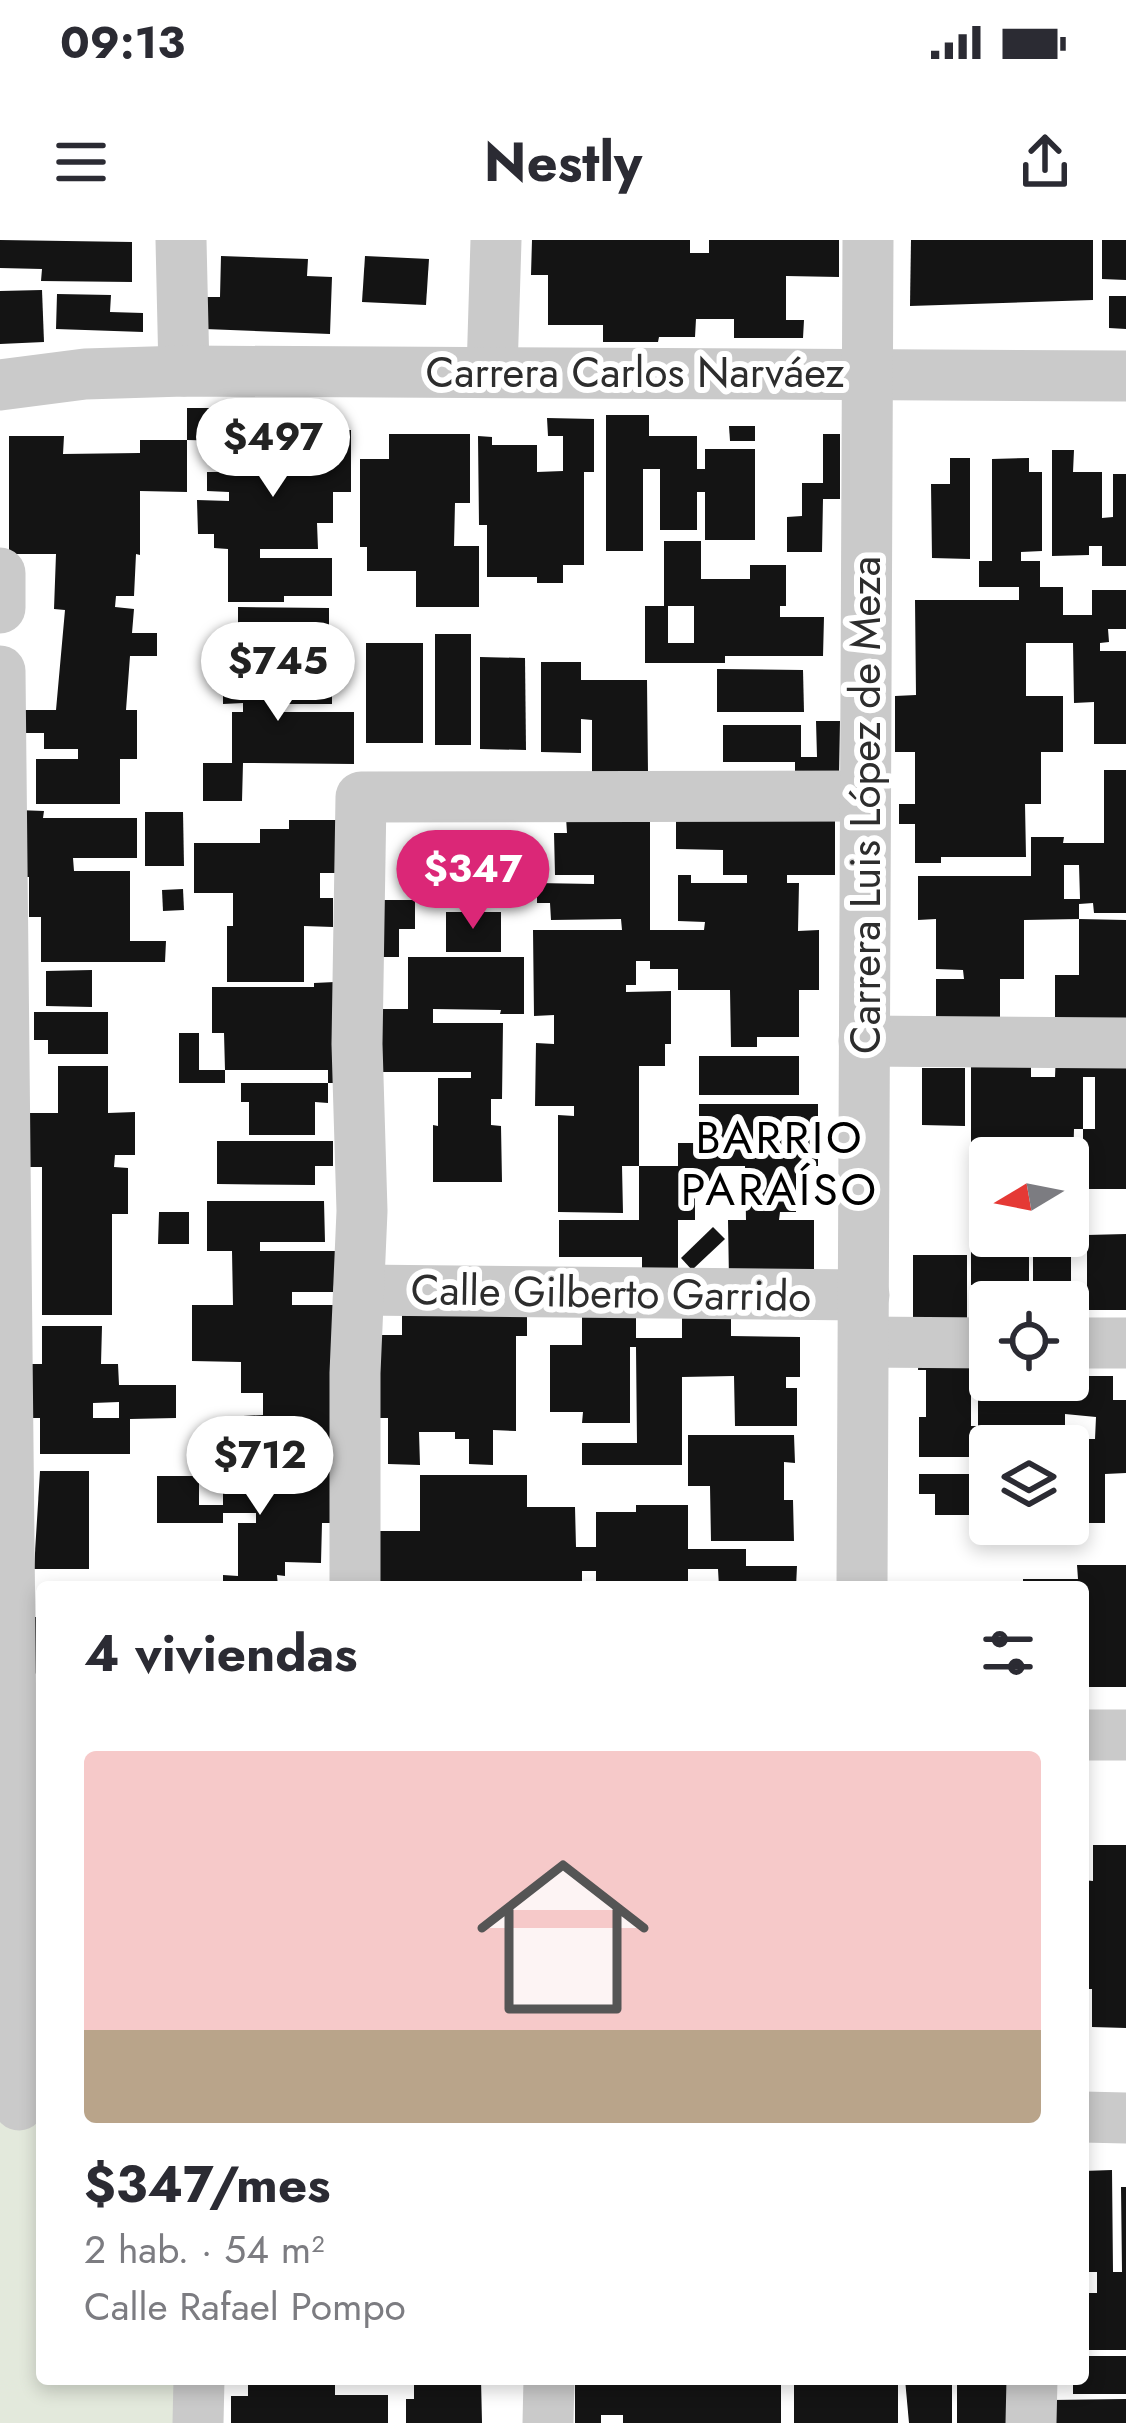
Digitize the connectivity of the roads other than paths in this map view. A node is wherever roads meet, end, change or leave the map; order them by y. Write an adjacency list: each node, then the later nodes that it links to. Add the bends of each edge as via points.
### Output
1 (182, 240): 4 (street)
2 (496, 240): 5 (street)
3 (868, 240): 6 (street, Carrera Luis López de Meza)
4 (184, 371): 5 (street, Carrera Carlos Narváez); 8 (street, Carrera Carlos Narváez)
5 (492, 372): 6 (street, Carrera Carlos Narváez)
6 (866, 374): 7 (street, Carrera Carlos Narváez); 12 (street, Carrera Luis López de Meza)
7 (1126, 376)
8 (0, 385)
9 (0, 573): 10 (street)
10 (0, 608)
11 (0, 671): 24 (street)
12 (865, 796): 13 (street, Carrera Luis López de Meza); 15 (street, via 361,797)
13 (864, 1041): 14 (street); 16 (street, Carrera Luis López de Meza)
14 (1126, 1043)
15 (359, 1290): 16 (street, Calle Gilberto Garrido); 20 (street)
16 (864, 1318): 17 (street, Calle Gilberto Garrido); 21 (street, Carrera Luis López de Meza)
17 (969, 1338)
18 (1089, 1343): 19 (street)
19 (1126, 1343)
20 (355, 1581)
21 (862, 1581)
22 (1089, 1735): 23 (street)
23 (1126, 1735)
24 (20, 2105)
25 (1089, 2117): 26 (street)
26 (1126, 2118)
27 (199, 2385): 30 (street)
28 (549, 2385): 31 (street)
29 (1032, 2385): 32 (street)
30 (198, 2423)
31 (548, 2423)
32 (1031, 2423)

